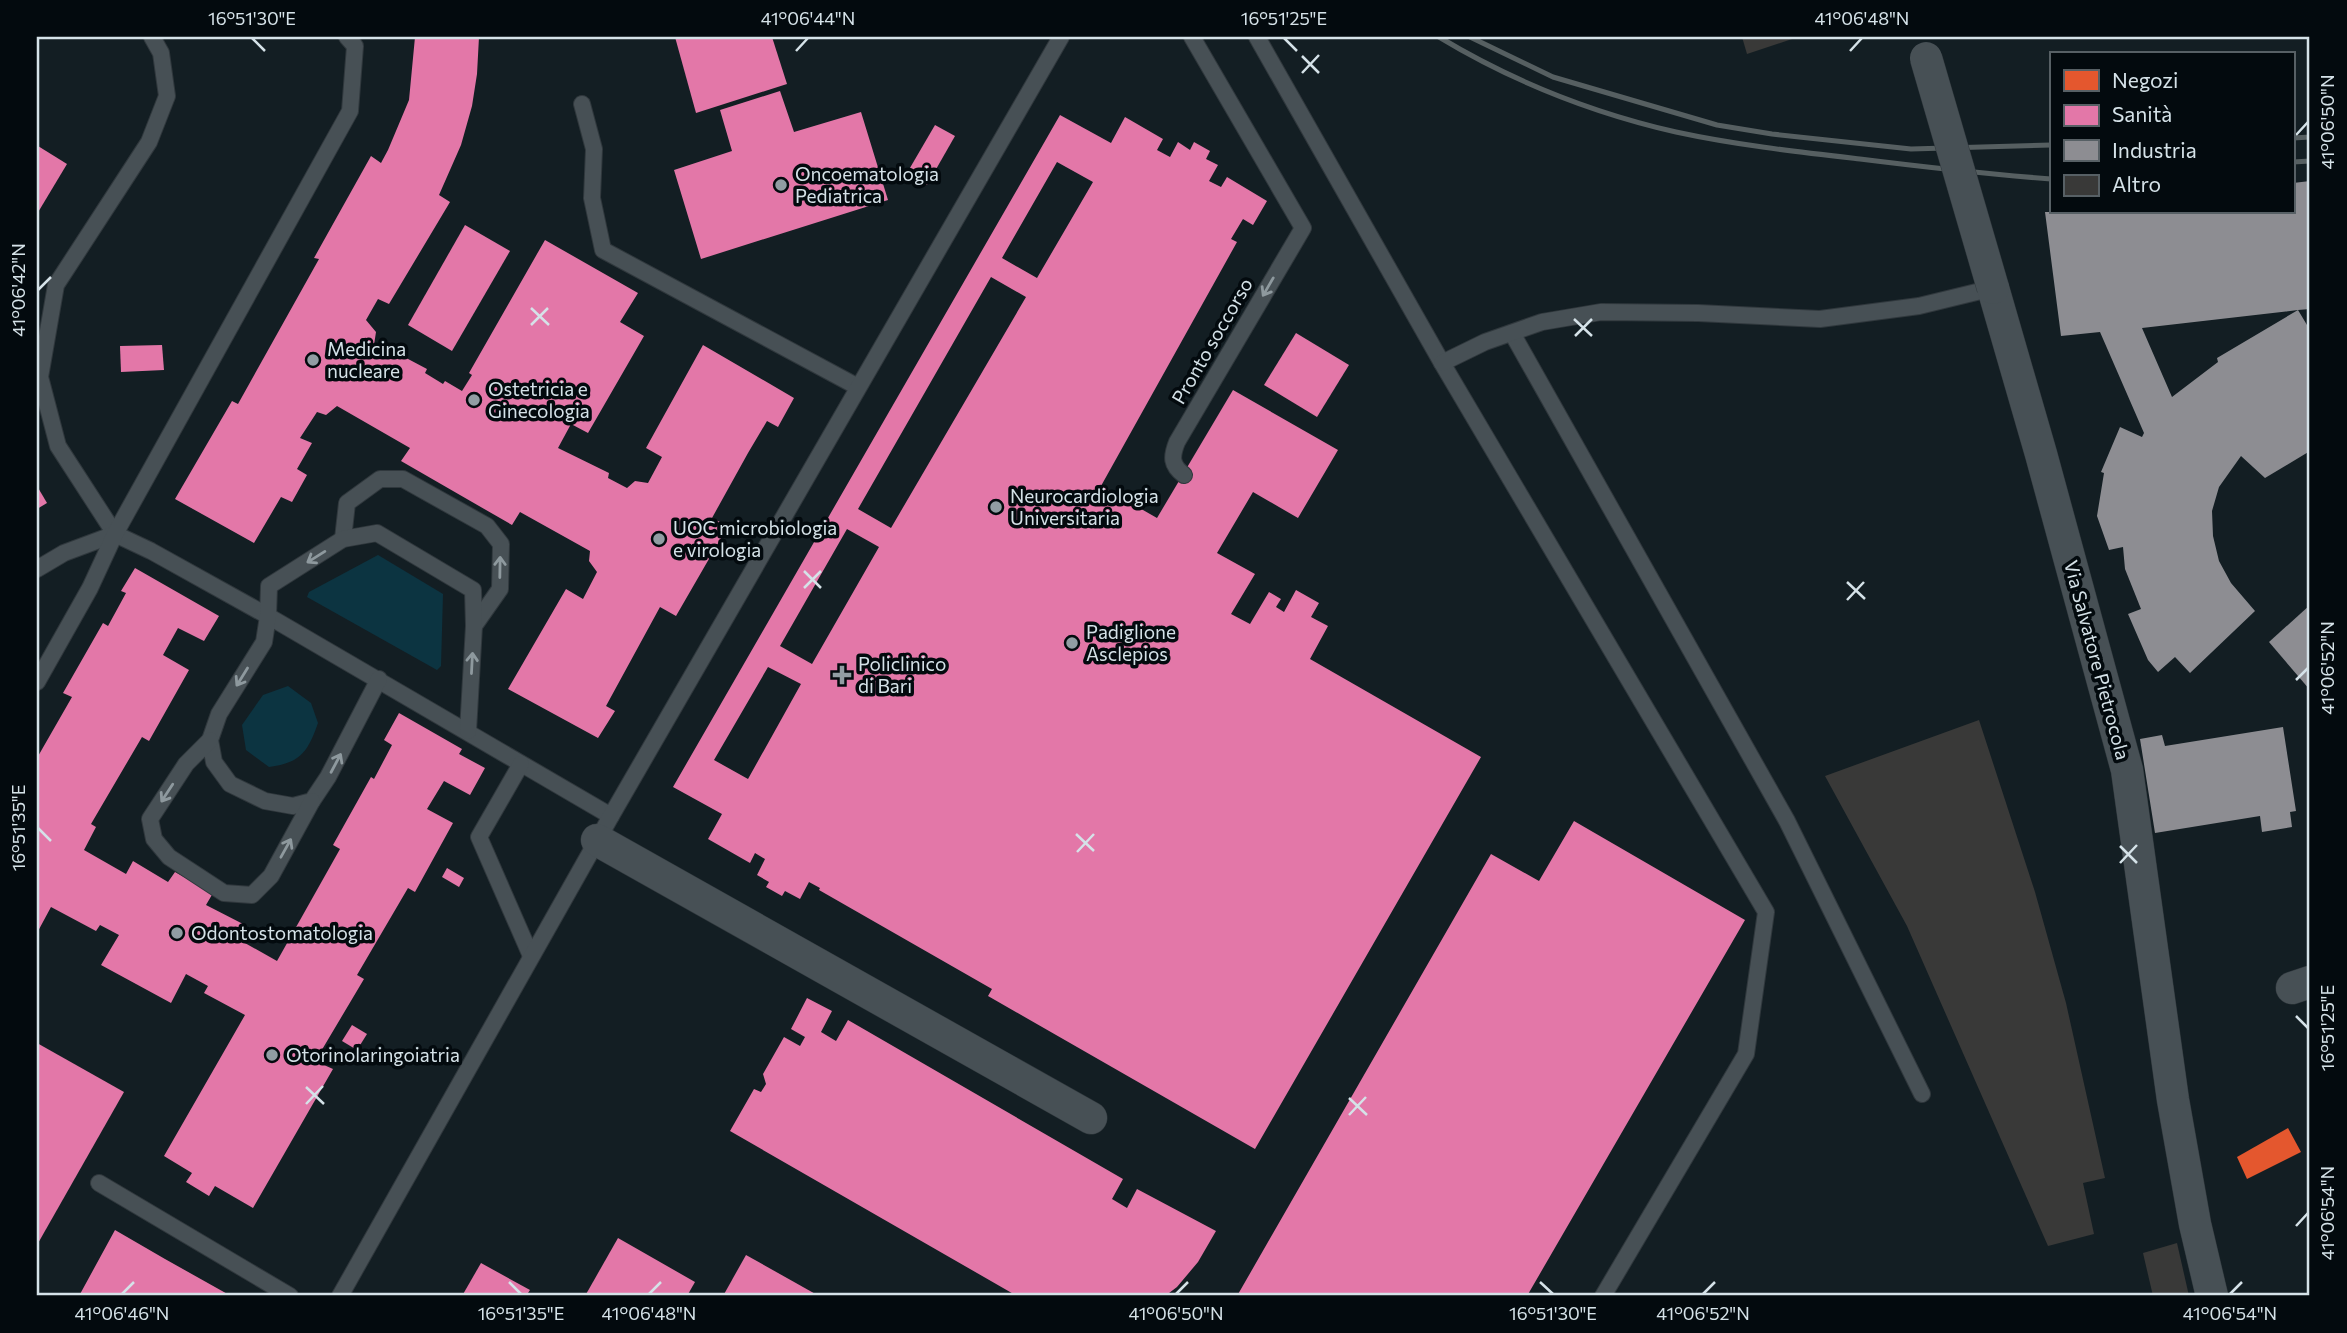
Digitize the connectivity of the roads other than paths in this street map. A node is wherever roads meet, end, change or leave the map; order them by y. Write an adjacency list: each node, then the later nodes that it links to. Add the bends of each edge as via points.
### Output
1 (152, 37): 13 (lane, via 161,52 167,96 149,142 56,285 40,377 58,446)
2 (347, 37): 13 (lane, via 355,46 350,111)
3 (1061, 37): 11 (lane)
4 (1192, 37): 12 (lane, Pronto soccorso, one-way to 12, via 1303,228 1177,442 1172,456 1175,468)
5 (1257, 37): 10 (lane)
6 (1923, 48): 8 (street, Via Salvatore Pietrocola, bridge)
7 (582, 104): 11 (lane, via 594,149 592,198 603,250)
8 (1993, 288): 9 (lane, via 1919,306 1820,319 1601,312 1542,322); 32 (street, Via Salvatore Pietrocola, via 2127,770 2173,1100)
9 (1513, 333): 10 (lane); 26 (lane, via 1787,821)
10 (1442, 363): 31 (lane, via 1766,912 1746,1054)
11 (859, 387): 24 (lane)
12 (1184, 475)
13 (114, 534): 15 (lane); 16 (lane); 19 (lane, via 90,588)
14 (343, 539): 16 (lane, one-way to 16, via 269,586); 17 (lane, via 377,533 473,590); 17 (lane, one-way to 14, via 500,589 501,544 486,526 403,479 380,479 347,503)
15 (37, 569)
16 (268, 616): 18 (lane); 21 (lane, one-way to 21, via 264,642 219,714)
17 (474, 626): 20 (lane, one-way to 17)
18 (379, 679): 20 (lane); 23 (lane, one-way to 18)
19 (37, 681)
20 (468, 732): 22 (lane)
21 (210, 740): 23 (lane, via 214,762 230,784 265,801 293,806); 23 (lane, one-way to 23, via 186,764 150,819 154,839 169,857 224,893 252,895 271,876)
22 (521, 764): 24 (lane); 25 (lane, via 479,836)
23 (312, 801)
24 (604, 828): 25 (lane); 27 (street)
25 (531, 956): 30 (lane)
26 (1922, 1094)
27 (1091, 1118)
28 (99, 1183): 29 (lane)
29 (290, 1296)
30 (340, 1296)
31 (1603, 1296)
32 (2212, 1296)

